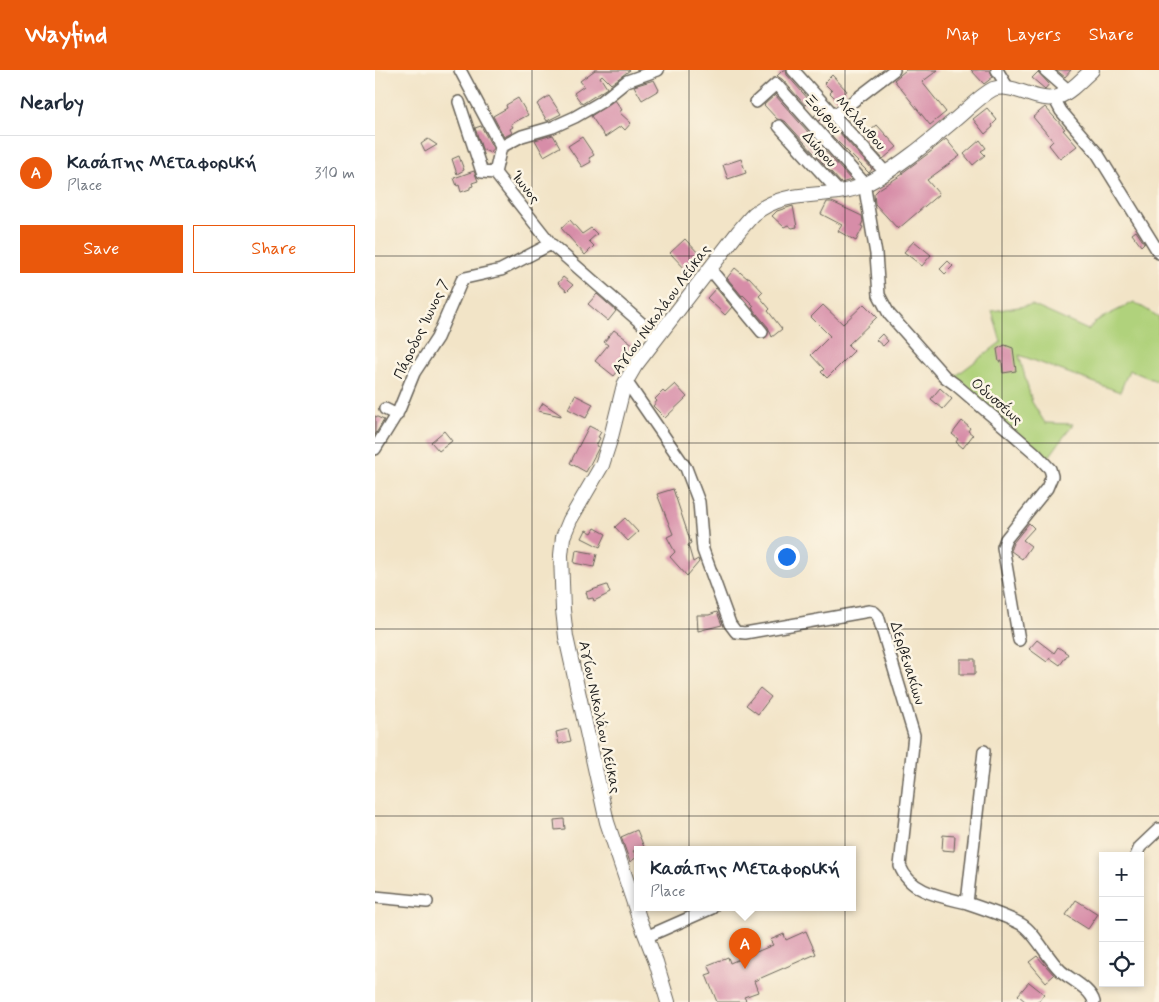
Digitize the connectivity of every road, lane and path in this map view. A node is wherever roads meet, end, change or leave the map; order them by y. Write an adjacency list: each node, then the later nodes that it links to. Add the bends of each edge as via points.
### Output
1 (460, 70): 15 (street)
2 (657, 70): 15 (street, via 627,81 601,102 568,121 522,136)
3 (894, 70): 13 (street)
4 (997, 70): 8 (street)
5 (1045, 70): 9 (street)
6 (1092, 70): 9 (main road)
7 (794, 71): 13 (street, Μελάνθου)
8 (1008, 88): 10 (main road, Αγίου Νικολάου Λεύκας); 16 (main road, Αγίου Νικολάου Λεύκας, via 989,91 932,139)
9 (1069, 91): 10 (main road)
10 (1054, 98): 21 (street, via 1097,153)
11 (459, 102): 17 (street, via 482,172)
12 (756, 102): 18 (street, Ξούθου, via 776,84)
13 (834, 116): 16 (street, Μελάνθου)
14 (779, 126): 19 (street, Δώρου)
15 (501, 147): 17 (street, Ίωνος)
16 (885, 172): 18 (main road, Αγίου Νικολάου Λεύκας)
17 (495, 173): 20 (street, Ίωνος)
18 (865, 184): 19 (main road, Αγίου Νικολάου Λεύκας); 29 (street, Οδυσσέως, via 879,295 889,314 945,377 1035,454 1052,476 1047,488 1003,547)
19 (839, 192): 22 (main road, Αγίου Νικολάου Λεύκας, via 789,197 768,204 752,216)
20 (551, 244): 24 (street, Ίωνος); 27 (street, Πάροδος Ίωνος 7, via 501,270 462,280 437,338 414,373)
21 (1159, 253)
22 (710, 269): 23 (street); 24 (main road, Αγίου Νικολάου Λεύκας)
23 (762, 332)
24 (657, 338): 25 (main road, Αγίου Νικολάου Λεύκας)
25 (626, 381): 35 (main road, Αγίου Νικολάου Λεύκας, via 602,465 565,530 561,565 564,628 601,797); 36 (street, Δερβενακίων, via 686,468 699,502 703,550 735,632 745,633 869,611 878,616 914,735 900,866 903,874 924,890)
26 (385, 409): 27 (street)
27 (397, 415): 28 (street, Πάροδος Ίωνος 7)
28 (375, 449)
29 (1019, 640)
30 (984, 752): 36 (street)
31 (1159, 829): 32 (street)
32 (1138, 852)
33 (375, 897): 34 (street)
34 (427, 902)
35 (634, 903)
36 (967, 903): 41 (street, Δερβενακίων, via 1025,927 1050,960 1091,995)
37 (637, 911): 39 (main road, Αγίου Νικολάου Λεύκας)
38 (705, 911): 39 (street)
39 (646, 937): 40 (main road, Αγίου Νικολάου Λεύκας)
40 (668, 1002)
41 (1094, 1002)

